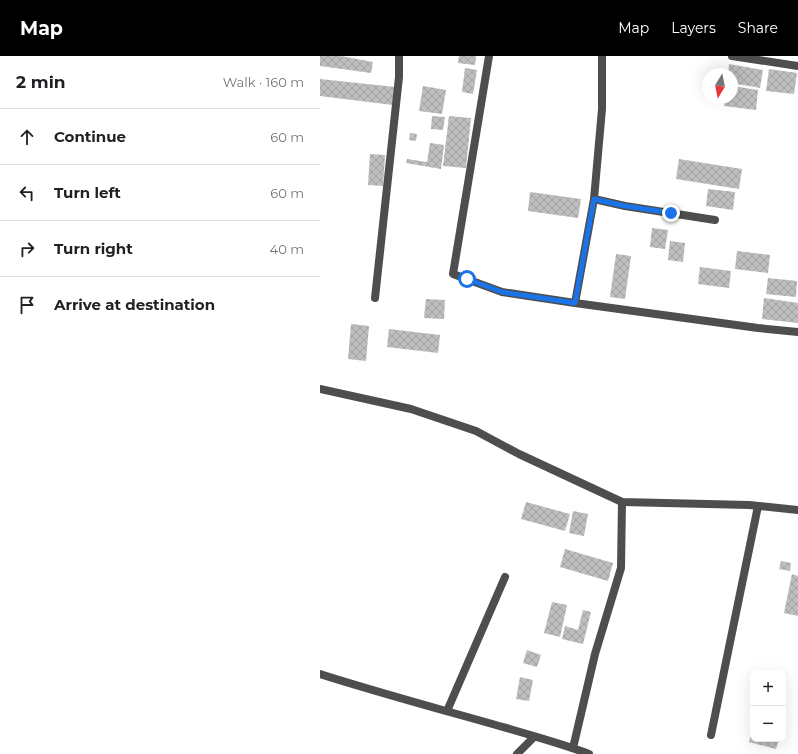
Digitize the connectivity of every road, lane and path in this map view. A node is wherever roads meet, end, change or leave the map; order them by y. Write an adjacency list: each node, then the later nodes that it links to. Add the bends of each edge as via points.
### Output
1 (399, 56): 9 (street, via 399,77)
2 (489, 56): 10 (street, via 453,274 502,292)
3 (602, 56): 7 (street, via 602,109)
4 (732, 56): 5 (street)
5 (768, 59): 6 (street)
6 (798, 66)
7 (594, 199): 8 (street); 10 (street)
8 (715, 220)
9 (375, 298)
10 (575, 303): 11 (street)
11 (798, 332)
12 (320, 389): 13 (street, via 411,409 476,432)
13 (622, 502): 14 (street); 21 (street, via 621,568 595,654)
14 (758, 506): 15 (street); 19 (street)
15 (798, 510)
16 (505, 577): 18 (street)
17 (320, 674): 18 (street)
18 (447, 711): 20 (street)
19 (711, 735)
20 (534, 737): 21 (street); 22 (street)
21 (573, 748): 23 (street)
22 (517, 754)
23 (589, 754)

